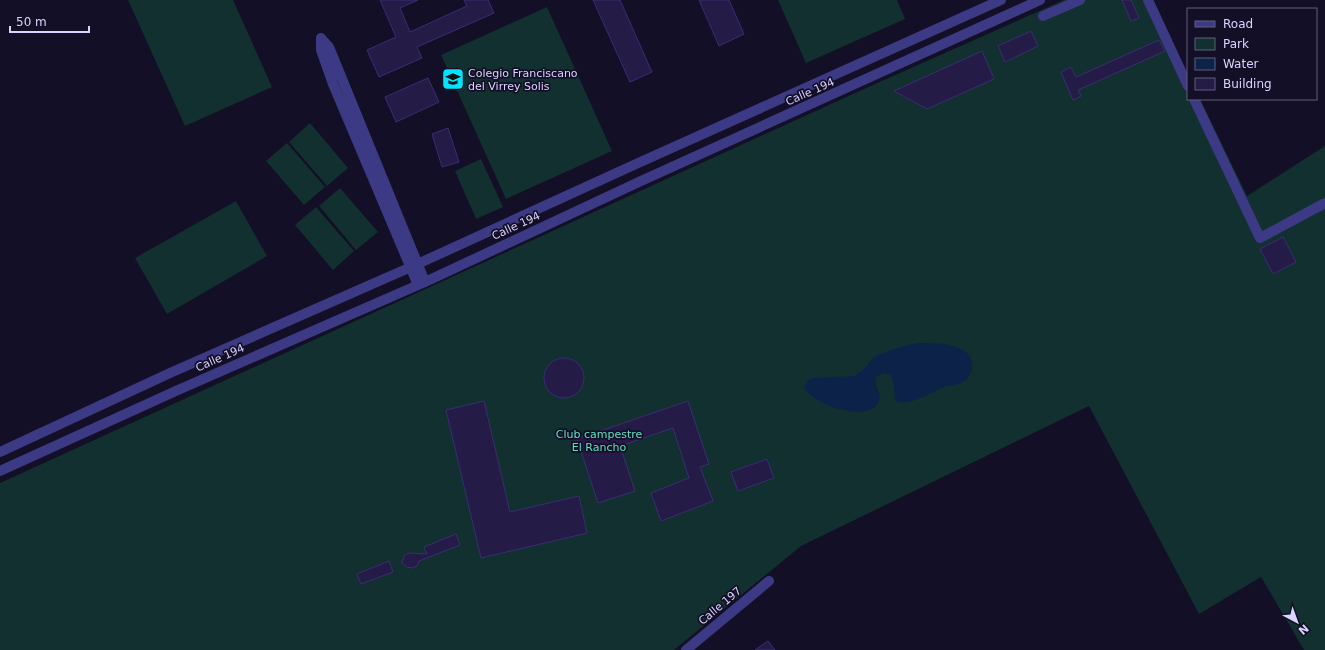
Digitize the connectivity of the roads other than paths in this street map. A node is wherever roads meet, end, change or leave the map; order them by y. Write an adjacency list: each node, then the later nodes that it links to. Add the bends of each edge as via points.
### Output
1 (1001, 0): 9 (street, Calle 194)
2 (1040, 0): 10 (street, Calle 194)
3 (1080, 0): 5 (street)
4 (1148, 0): 6 (street)
5 (1043, 16)
6 (1187, 84)
7 (1194, 100): 8 (street, via 1260,238)
8 (1325, 203)
9 (414, 266): 9 (street, via 329,47 321,38 321,50 334,84); 10 (street); 11 (street, Calle 194)
10 (421, 283): 12 (street, Calle 194)
11 (170, 373): 12 (street); 13 (street, Calle 194)
12 (178, 390): 14 (street, Calle 194)
13 (0, 452)
14 (0, 471)
15 (770, 581): 16 (street, Calle 197)
16 (686, 650)

